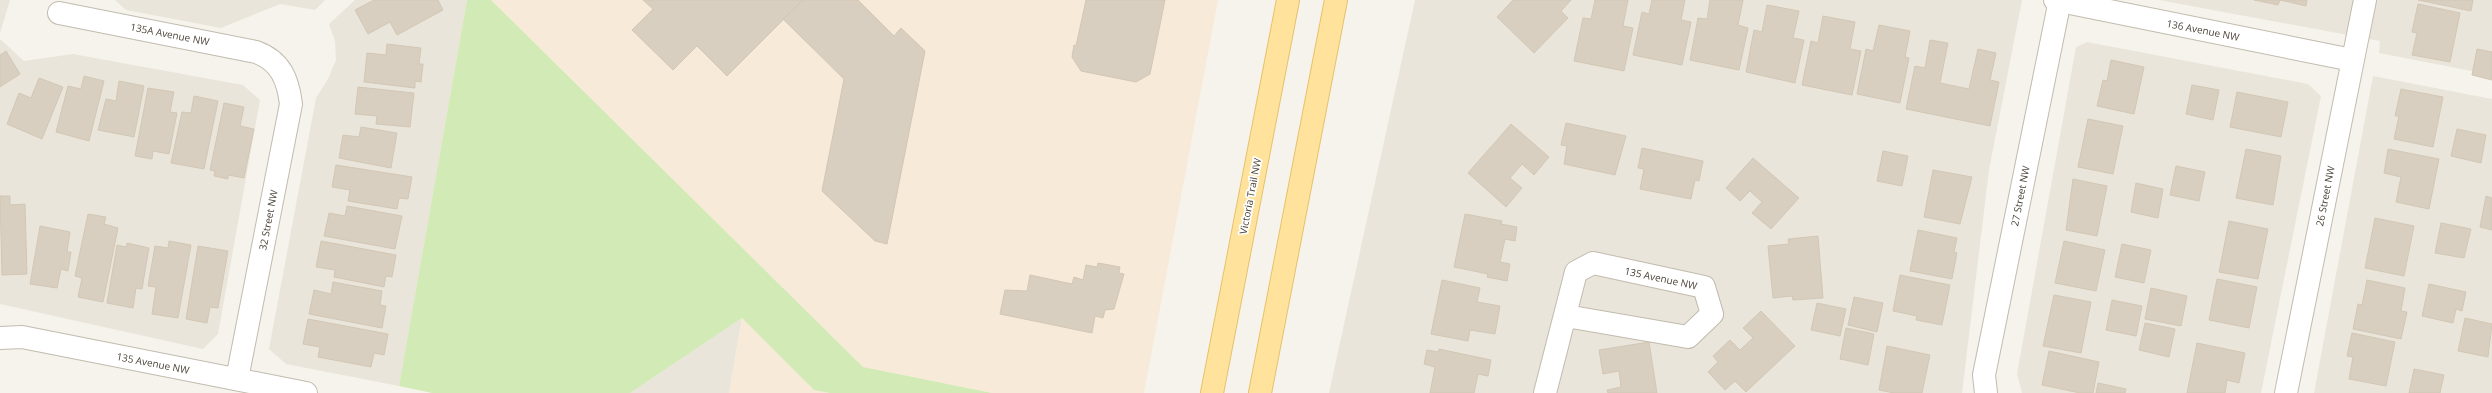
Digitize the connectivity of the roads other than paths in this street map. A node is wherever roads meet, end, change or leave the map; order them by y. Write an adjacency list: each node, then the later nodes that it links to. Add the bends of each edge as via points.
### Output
1 (1288, 0): 12 (main road, Victoria Trail NW)
2 (1336, 0): 13 (main road)
3 (2058, 0): 6 (street, 136 Avenue NW); 15 (street, 27 Street NW, via 1984,374)
4 (2365, 0): 6 (street, 26 Street NW)
5 (59, 14): 7 (street, 135A Avenue NW, via 245,49 267,56)
6 (2352, 60): 16 (street, 26 Street NW)
7 (276, 63): 10 (street, 32 Street NW, via 289,89 291,104)
8 (1566, 316): 8 (street, 135 Avenue NW, via 1576,272 1593,263 1704,287 1712,314 1688,337); 14 (street, 135 Avenue NW)
9 (0, 338): 10 (street, 135 Avenue NW, via 22,337)
10 (237, 379): 11 (street, 135 Avenue NW)
11 (306, 393)
12 (1212, 393)
13 (1260, 393)
14 (1545, 393)
15 (1986, 393)
16 (2286, 393)

